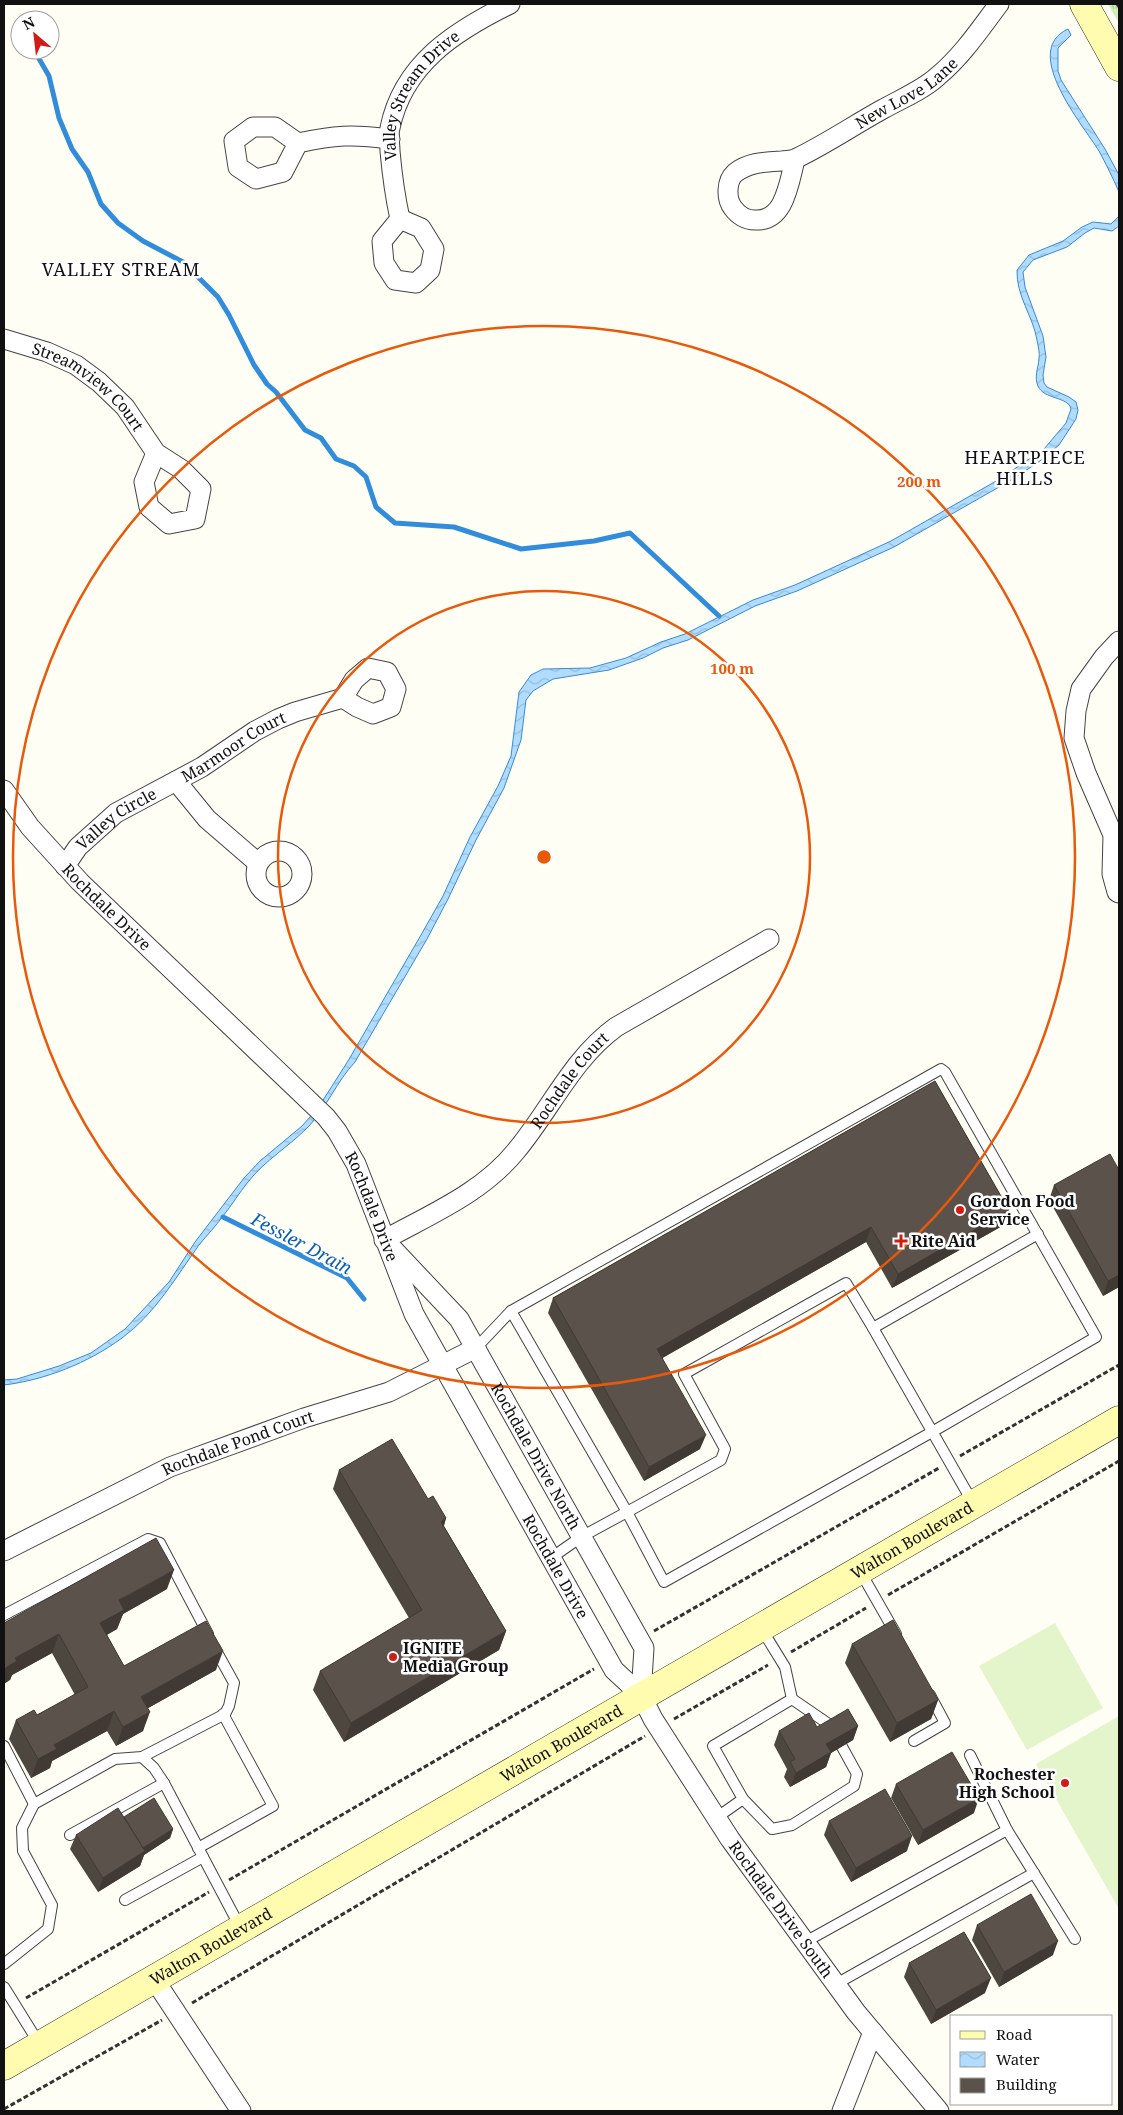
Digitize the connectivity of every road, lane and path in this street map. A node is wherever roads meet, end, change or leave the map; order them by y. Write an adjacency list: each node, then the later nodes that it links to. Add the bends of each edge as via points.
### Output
1 (510, 4): 5 (street, Valley Stream Drive, via 445,42 423,61 403,89 389,129)
2 (999, 4): 7 (street, New Love Lane, via 962,53 936,78)
3 (1084, 4): 4 (main road)
4 (1119, 67)
5 (390, 139): 6 (street, via 356,135); 8 (street, Valley Stream Drive, via 392,183)
6 (298, 143)
7 (795, 160)
8 (400, 219)
9 (4, 339): 10 (street, Streamview Court, via 76,365 125,407)
10 (156, 453)
11 (1119, 641): 15 (street, via 1081,689 1074,738 1086,774)
12 (343, 698): 13 (street, Marmoor Court, via 278,719)
13 (176, 781): 16 (street, Marmoor Court, via 208,819); 17 (street, Valley Circle, via 116,813 78,848)
14 (4, 790): 17 (street, Rochdale Drive, via 30,828)
15 (1116, 836): 18 (street, via 1112,874)
16 (258, 863)
17 (65, 866): 21 (street, Rochdale Drive, via 326,1117 356,1164)
18 (1119, 893)
19 (769, 939): 21 (street, Rochdale Court, via 616,1026 599,1039 581,1058 516,1151 487,1182)
20 (1038, 1234): 22 (lane, via 941,1069); 23 (lane); 28 (lane, via 1096,1337)
21 (384, 1240): 24 (street, Rochdale Drive North, via 459,1318); 25 (street, Rochdale Drive, via 414,1314)
22 (511, 1311): 24 (lane); 32 (lane)
23 (873, 1328): 28 (lane); 32 (lane, via 846,1283 684,1374 725,1449 721,1460)
24 (476, 1348): 25 (street, Rochdale Pond Court); 33 (street, Rochdale Drive North)
25 (444, 1365): 34 (street, Rochdale Pond Court, via 389,1392 304,1418 170,1467); 35 (street, Rochdale Drive)
26 (1119, 1365): 29 (path)
27 (1119, 1420): 31 (main road, Walton Boulevard)
28 (932, 1432): 29 (lane); 32 (lane, via 664,1582)
29 (950, 1462): 31 (lane); 40 (path)
30 (1119, 1462): 37 (path)
31 (973, 1504): 36 (main road, Walton Boulevard)
32 (627, 1512): 33 (lane)
33 (581, 1537): 35 (lane); 40 (street, Rochdale Drive North)
34 (4, 1551)
35 (551, 1558): 43 (street, Rochdale Drive)
36 (859, 1570): 37 (lane); 39 (main road, Walton Boulevard)
37 (877, 1602): 41 (lane); 42 (path)
38 (4, 1615): 47 (lane, via 148,1539 160,1543 234,1684 230,1706)
39 (760, 1627): 42 (lane); 45 (main road, Walton Boulevard)
40 (639, 1640): 45 (street, Rochdale Drive North, via 644,1648)
41 (902, 1645)
42 (780, 1658): 46 (lane); 48 (path)
43 (608, 1661): 45 (street, Rochdale Drive); 61 (path)
44 (926, 1688): 49 (lane, via 945,1723)
45 (641, 1695): 48 (street, Rochdale Drive South); 63 (main road, Walton Boulevard)
46 (792, 1699): 54 (lane, via 713,1746); 54 (lane, via 830,1725 857,1774 854,1786 792,1825 772,1828)
47 (223, 1714): 52 (lane); 59 (lane, via 273,1806)
48 (659, 1728): 56 (street, Rochdale Drive South); 71 (path)
49 (914, 1741)
50 (4, 1746): 55 (lane)
51 (970, 1755): 57 (lane)
52 (142, 1757): 53 (lane); 55 (lane, via 116,1759)
53 (164, 1783): 58 (lane); 59 (lane)
54 (744, 1799): 56 (lane)
55 (34, 1804): 66 (lane, via 22,1828 23,1851 52,1905 48,1929)
56 (716, 1818): 65 (street, Rochdale Drive South)
57 (1007, 1830): 60 (lane); 65 (lane)
58 (70, 1835)
59 (200, 1852): 61 (lane); 62 (lane)
60 (1034, 1873): 64 (lane); 68 (lane)
61 (218, 1887): 63 (lane); 70 (path)
62 (125, 1900)
63 (240, 1928): 67 (main road, Walton Boulevard)
64 (1075, 1939)
65 (805, 1942): 68 (street, Rochdale Drive South)
66 (4, 1964)
67 (154, 1979): 71 (street); 73 (main road, Walton Boulevard)
68 (836, 1984): 72 (street, Rochdale Drive South)
69 (4, 1986): 70 (lane)
70 (14, 2005): 73 (lane)
71 (176, 2012): 75 (path); 76 (street)
72 (873, 2032): 77 (street); 78 (street, Rochdale Drive South)
73 (40, 2045): 74 (main road, Walton Boulevard)
74 (4, 2066)
75 (4, 2110)
76 (241, 2111)
77 (842, 2111)
78 (938, 2111)

